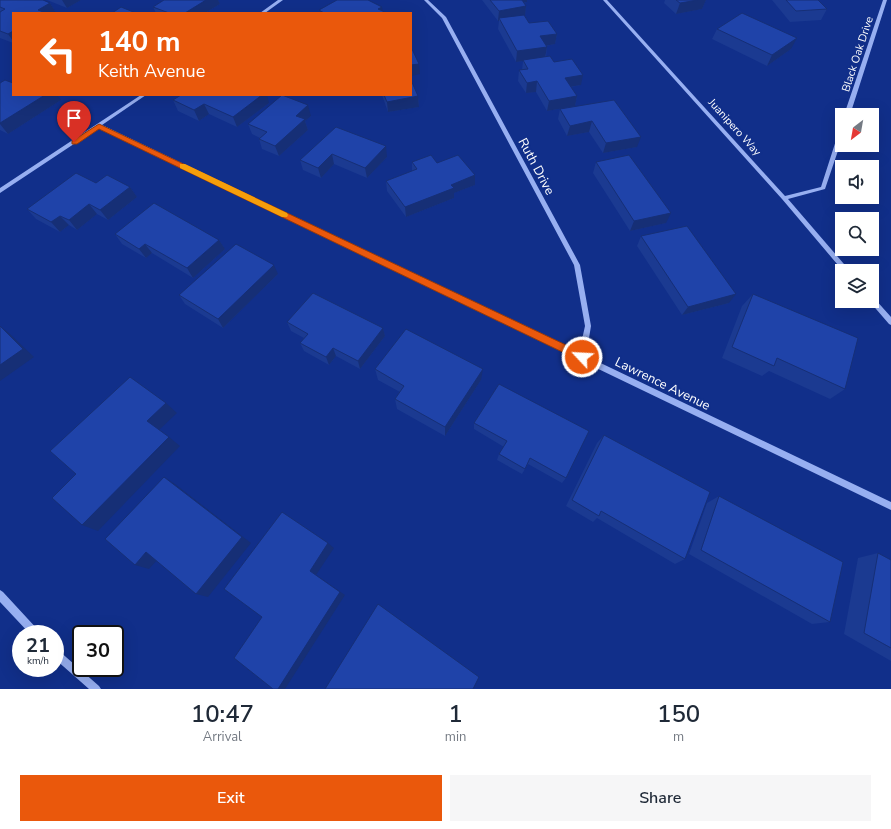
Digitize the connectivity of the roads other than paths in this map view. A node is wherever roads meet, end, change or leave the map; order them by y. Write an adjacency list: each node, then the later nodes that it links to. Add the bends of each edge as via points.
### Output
1 (281, 0): 5 (street)
2 (426, 0): 15 (street, Ruth Drive, via 444,17 577,265 588,326)
3 (605, 0): 11 (street, Juanipero Way)
4 (885, 0): 7 (street, Black Oak Drive)
5 (263, 12)
6 (143, 96): 8 (street)
7 (849, 108)
8 (99, 126): 10 (street); 15 (street, Lawrence Avenue)
9 (835, 152): 11 (street, via 823,188)
10 (0, 191)
11 (784, 198): 12 (street, Juanipero Way)
12 (841, 264)
13 (879, 308): 14 (street)
14 (891, 322)
15 (582, 357): 16 (street, Lawrence Avenue)
16 (891, 506)
17 (0, 595): 18 (street)
18 (28, 625)
19 (64, 661): 20 (street)
20 (96, 689)

